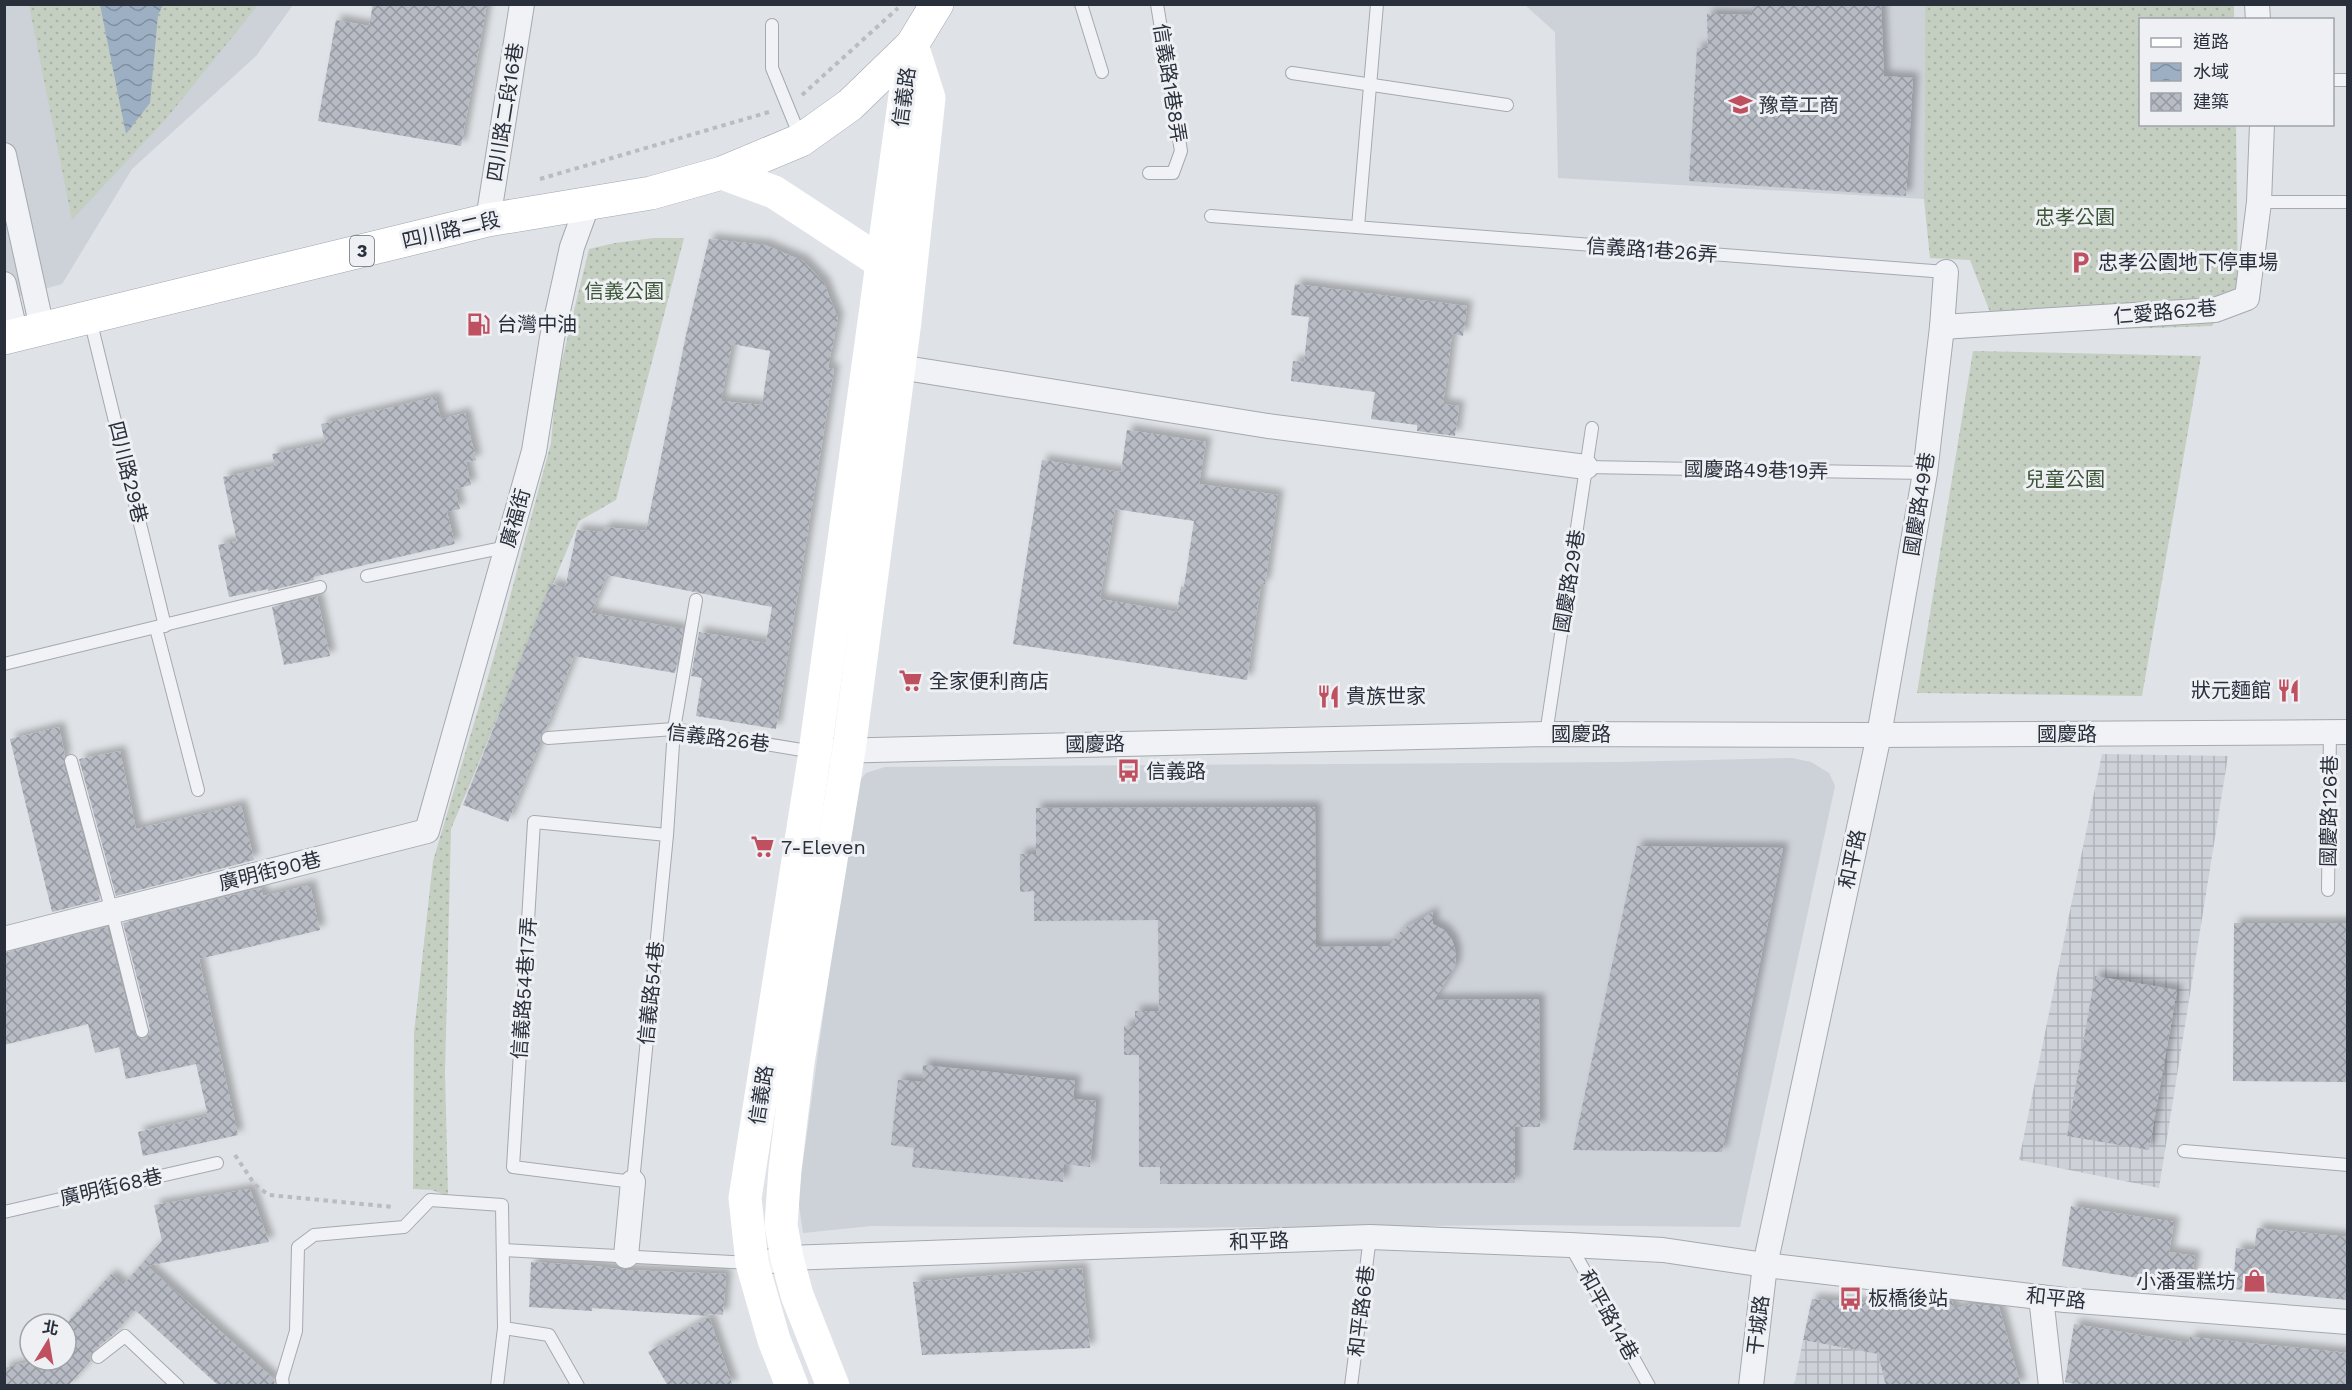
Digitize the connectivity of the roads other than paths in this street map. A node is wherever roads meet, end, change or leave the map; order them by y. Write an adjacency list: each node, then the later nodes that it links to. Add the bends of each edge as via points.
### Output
1 (522, 4): 21 (street, 四川路二段16巷)
2 (937, 4): 7 (street, 3)
3 (1081, 4): 8 (lane)
4 (1157, 4): 16 (lane, 信義路1巷8弄, via 1181,151 1173,173)
5 (1377, 4): 10 (lane)
6 (772, 25): 13 (lane, via 772,68)
7 (912, 45): 13 (street, 四川路二段 / 3, via 850,105); 23 (street, 信義路); 27 (street, 信義路, via 929,98)
8 (1102, 72)
9 (1292, 73): 10 (lane)
10 (1370, 85): 11 (lane); 22 (lane)
11 (1507, 105)
12 (2262, 126): 17 (street, 仁愛路62巷)
13 (801, 140): 15 (street, 四川路二段 / 3)
14 (4, 155): 29 (street)
15 (722, 173): 19 (street, 四川路二段 / 3, via 651,193); 23 (street, via 774,192)
16 (1149, 174)
17 (2259, 202): 18 (lane); 28 (street, 仁愛路62巷, via 2247,298 2215,310)
18 (2348, 202)
19 (588, 203): 21 (street, 四川路二段 / 3); 34 (street, 廣福街, via 572,247 534,451)
20 (1211, 216): 22 (lane, 信義路1巷26弄)
21 (489, 220): 26 (street, 四川路二段 / 3)
22 (1359, 227): 24 (lane, 信義路1巷26弄)
23 (881, 262): 27 (street, via 893,282); 46 (street, 信義路)
24 (1946, 272): 28 (street, 國慶路49巷)
25 (4, 284): 29 (street)
26 (90, 318): 29 (street, 四川路二段 / 3); 38 (lane, 四川路29巷)
27 (905, 321): 30 (street, 信義路)
28 (1942, 327): 33 (street, 國慶路49巷)
29 (21, 334)
30 (898, 368): 32 (street, via 1268,426); 45 (street, 信義路)
31 (1592, 428): 32 (lane, 國慶路29巷)
32 (1586, 467): 33 (lane, 國慶路49巷19弄); 42 (lane, 國慶路29巷)
33 (1925, 473): 43 (street, 國慶路49巷)
34 (506, 547): 35 (lane); 49 (street, 廣福街)
35 (367, 576)
36 (320, 588): 38 (lane)
37 (696, 600): 40 (lane, 信義路54巷)
38 (161, 627): 39 (lane); 48 (lane, 四川路29巷)
39 (4, 664)
40 (674, 729): 44 (lane, 信義路26巷); 46 (lane, 信義路26巷); 50 (lane, 信義路54巷)
41 (2338, 732): 43 (street, 國慶路); 51 (lane, 國慶路126巷)
42 (1546, 734): 43 (street, 國慶路); 45 (street, 國慶路)
43 (1879, 735): 66 (street, 和平路)
44 (548, 738)
45 (849, 750): 46 (street, 國慶路); 64 (street, 信義路, via 796,1072 781,1225)
46 (815, 752): 65 (street, 信義路, via 745,1198)
47 (71, 761): 52 (lane)
48 (198, 790)
49 (427, 831): 52 (street, 廣明街90巷)
50 (667, 835): 58 (lane, 信義路54巷); 58 (lane, 信義路54巷17弄, via 534,822 513,1167)
51 (2328, 890)
52 (112, 912): 53 (street, 廣明街90巷); 54 (lane)
53 (4, 939)
54 (142, 1031)
55 (2184, 1151): 57 (lane)
56 (217, 1163): 59 (lane, 廣明街68巷)
57 (2348, 1165)
58 (633, 1182): 63 (street, 信義路54巷)
59 (4, 1212)
60 (1370, 1237): 61 (street, 和平路); 64 (street, 和平路); 77 (lane, 和平路6巷)
61 (1570, 1245): 66 (street, 和平路, via 1663,1250); 78 (lane, 和平路14巷)
62 (503, 1250): 63 (lane); 69 (lane); 72 (lane, via 502,1205 430,1200 404,1227 314,1235 298,1247 296,1331)
63 (626, 1256): 65 (lane)
64 (787, 1258): 65 (street, 和平路); 76 (street, 信義路, via 807,1325)
65 (752, 1263): 75 (street, 信義路)
66 (1765, 1265): 67 (street, 和平路); 79 (street, 干城路)
67 (2041, 1297): 68 (street, 和平路); 80 (street)
68 (2348, 1322)
69 (504, 1328): 73 (lane); 74 (lane, via 549,1335)
70 (98, 1357): 71 (lane, via 125,1336)
71 (178, 1386)
72 (283, 1386)
73 (497, 1386)
74 (578, 1386)
75 (792, 1386)
76 (833, 1386)
77 (1351, 1386)
78 (1649, 1386)
79 (1751, 1386)
80 (2051, 1386)

